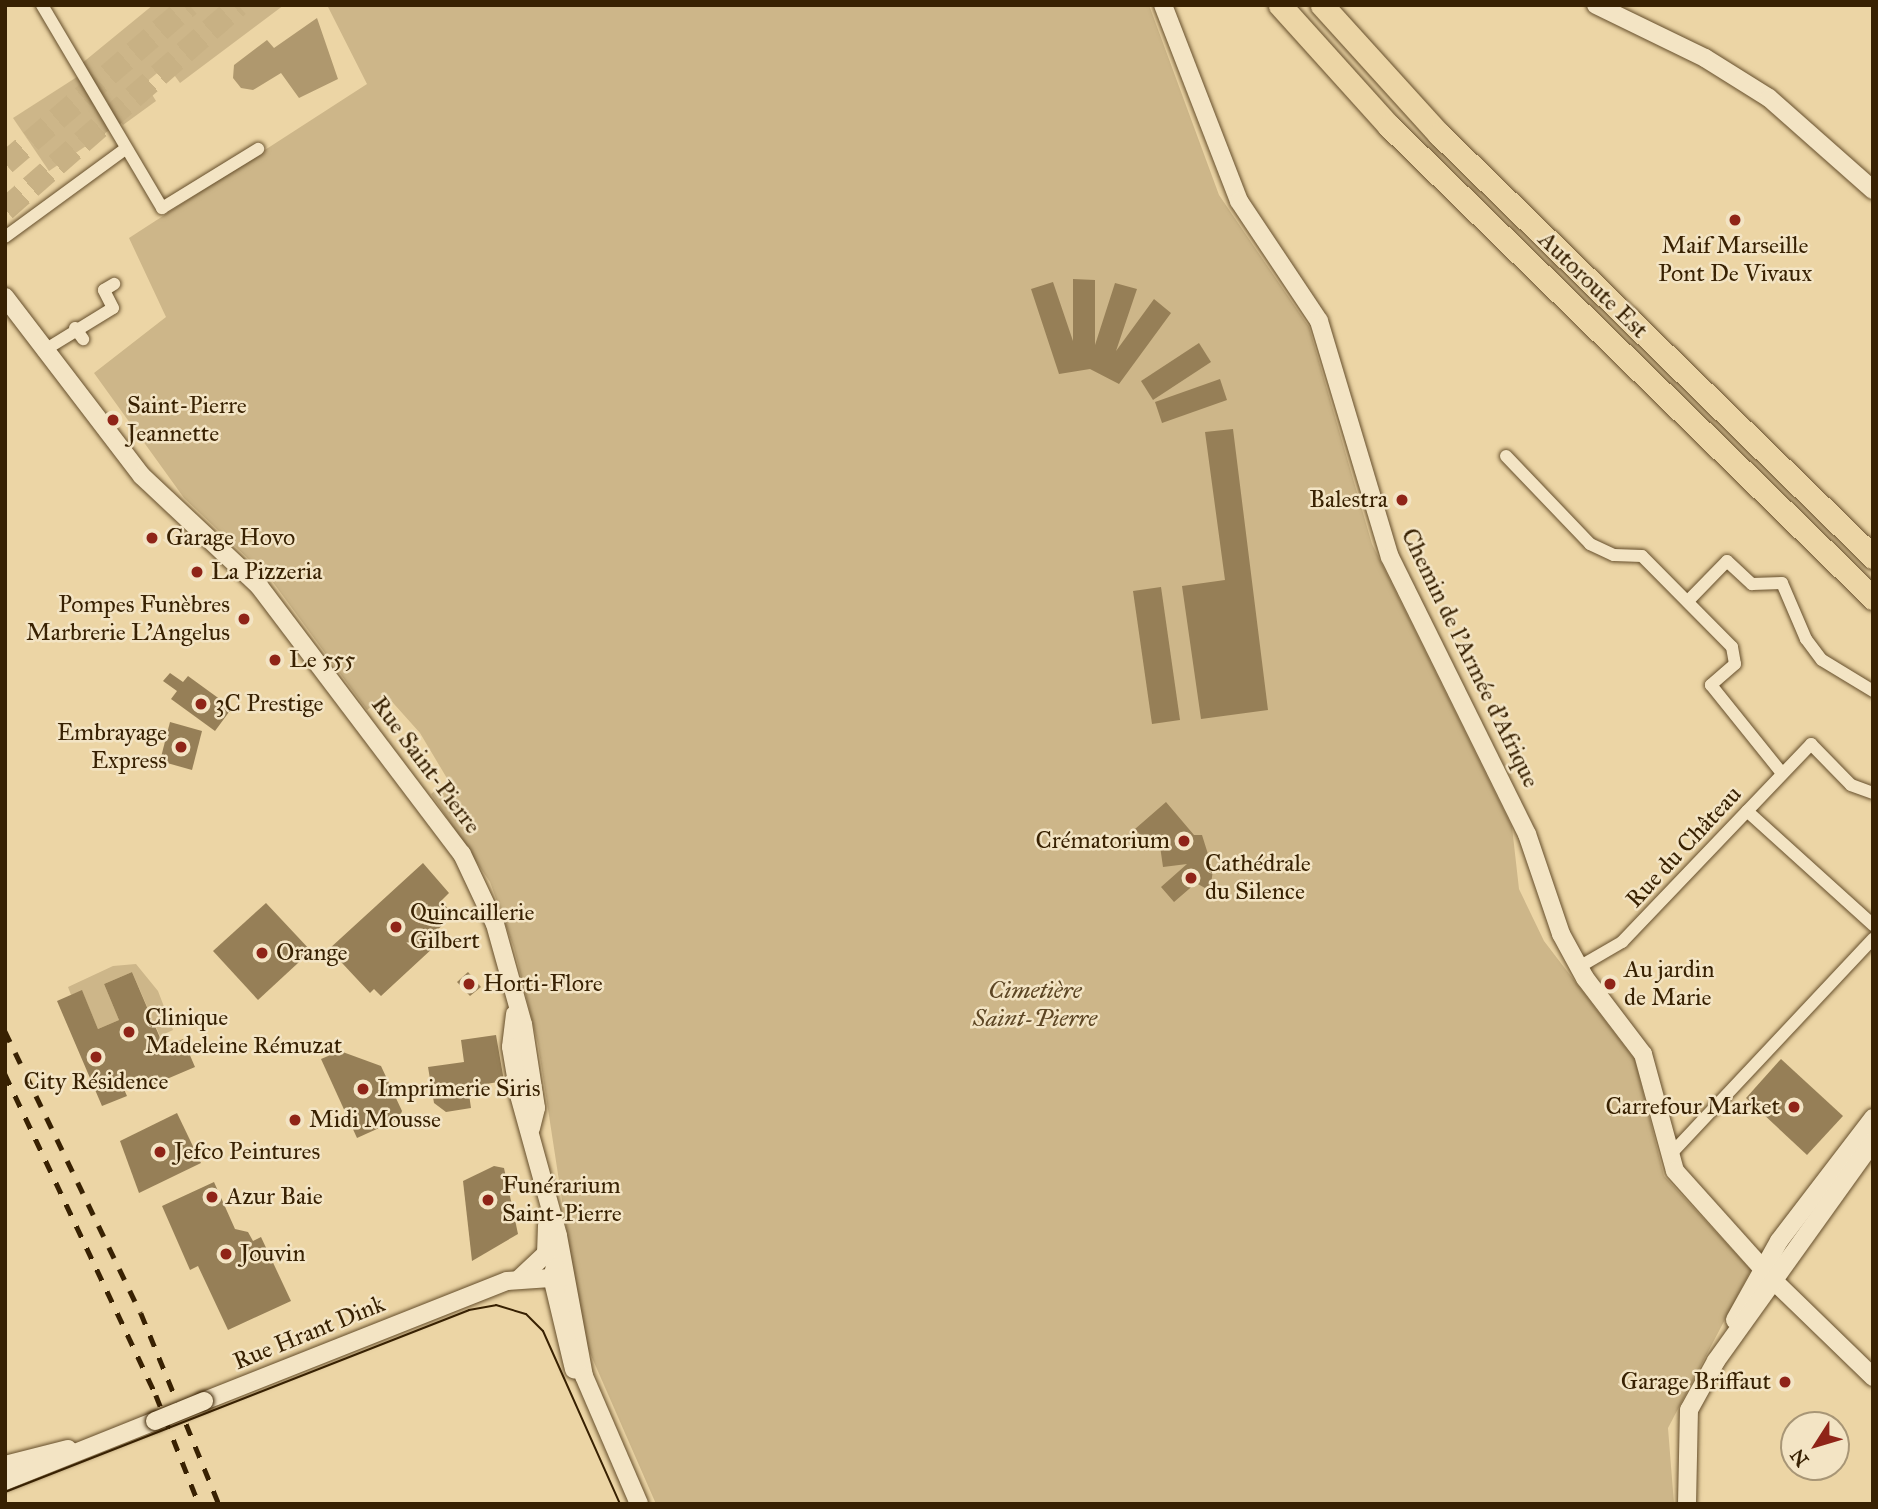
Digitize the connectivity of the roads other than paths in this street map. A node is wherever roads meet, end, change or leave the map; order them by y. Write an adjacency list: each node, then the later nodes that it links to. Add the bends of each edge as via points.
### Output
1 (41, 5): 7 (street, via 120,130)
2 (1163, 5): 25 (street, Chemin de l'Armée d'Afrique, via 1239,201 1319,321 1390,557 1523,825)
3 (1280, 5): 17 (highway, Autoroute Est, via 1390,126)
4 (1322, 5): 16 (highway, Autoroute Est, via 1439,134)
5 (1596, 5): 8 (street, via 1705,58 1769,98)
6 (258, 149): 7 (street, via 162,208)
7 (124, 150): 9 (street)
8 (1873, 190)
9 (5, 237)
10 (114, 284): 12 (street, via 104,290 115,313)
11 (5, 297): 14 (street, Rue Saint-Pierre)
12 (75, 328): 13 (street); 14 (street)
13 (83, 339)
14 (43, 351): 28 (street, Rue Saint-Pierre, via 142,476 259,586 461,854 495,922 516,1003 537,1108 531,1128)
15 (1506, 456): 18 (street, via 1590,544 1614,555 1642,556)
16 (1873, 557)
17 (1873, 598)
18 (1688, 601): 19 (street, via 1727,561 1752,584 1782,583 1806,639 1822,660); 20 (street, via 1736,653 1735,664 1712,682 1712,689)
19 (1873, 691)
20 (1781, 772): 21 (street, Rue du Château, via 1811,744 1851,785); 22 (street, Rue du Château)
21 (1873, 793)
22 (1747, 811): 23 (street); 25 (street, Rue du Château, via 1622,942)
23 (1873, 925)
24 (1873, 939): 27 (street)
25 (1579, 967): 27 (street, Chemin de l'Armée d'Afrique, via 1643,1054)
26 (1871, 1130): 29 (street)
27 (1670, 1156): 29 (street, Chemin de l'Armée d'Afrique, via 1684,1184)
28 (548, 1204): 30 (street, Rue Saint-Pierre, via 558,1236); 31 (street, Rue Hrant Dink, via 546,1254)
29 (1767, 1273): 32 (street, Chemin de l'Armée d'Afrique); 37 (street, via 1689,1410)
30 (559, 1277): 31 (street, Rue Hrant Dink); 36 (street, Rue Saint-Pierre, via 596,1406)
31 (519, 1278): 33 (street, Rue Hrant Dink, bridge)
32 (1873, 1377)
33 (119, 1437): 34 (street, Rue Hrant Dink); 35 (street, Rue Hrant Dink)
34 (5, 1465)
35 (5, 1481)
36 (639, 1504)
37 (1687, 1504)

